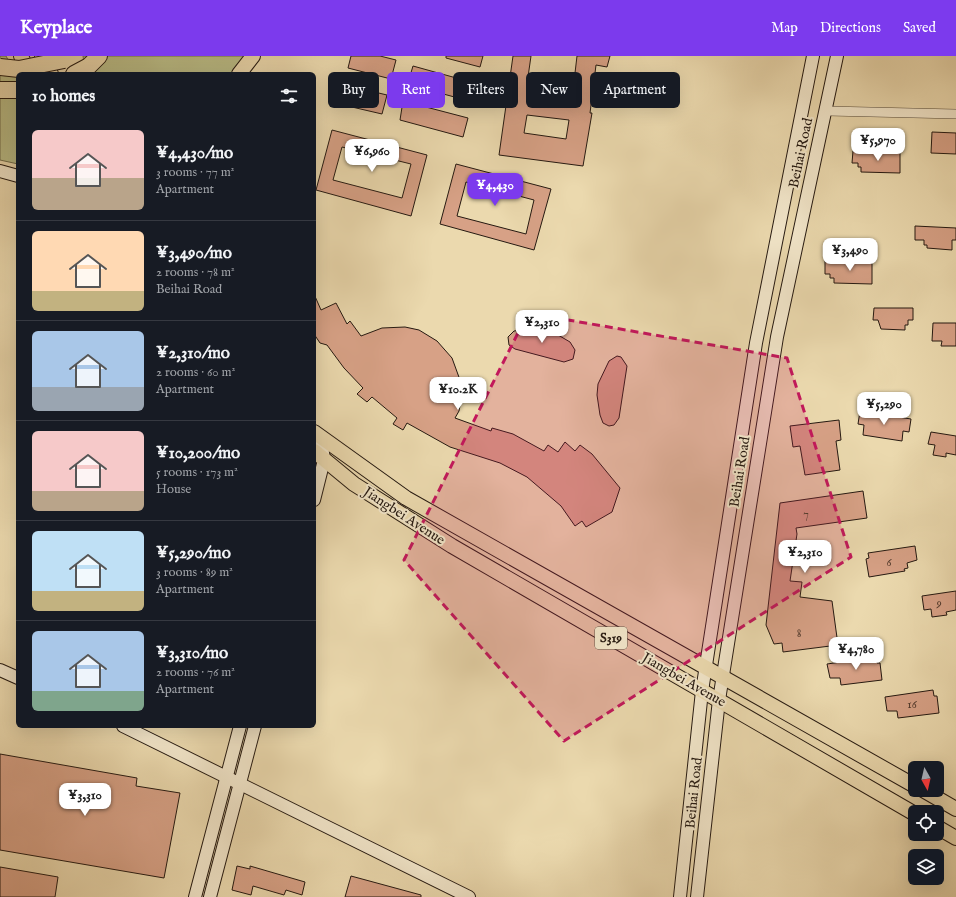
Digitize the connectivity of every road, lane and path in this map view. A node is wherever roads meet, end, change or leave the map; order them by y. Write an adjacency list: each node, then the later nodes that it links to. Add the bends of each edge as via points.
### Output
1 (21, 56): 9 (main road)
2 (42, 56): 10 (main road)
3 (73, 56): 8 (highway, bridge, via 33,67)
4 (99, 56): 11 (highway)
5 (254, 56): 12 (main road)
6 (812, 56): 22 (street, Beihai Road, via 756,343)
7 (837, 56): 25 (street, Beihai Road, via 776,337)
8 (0, 67)
9 (28, 72)
10 (50, 72)
11 (78, 72)
12 (241, 72)
13 (0, 90): 14 (highway)
14 (16, 90)
15 (828, 111): 16 (street)
16 (956, 114)
17 (0, 171): 18 (street)
18 (16, 175)
19 (316, 439): 20 (street); 22 (main road, Jiangbei Avenue / S319, via 406,498)
20 (319, 456): 21 (street); 26 (main road, Jiangbei Avenue / S319, via 354,484 452,546)
21 (316, 482)
22 (706, 668): 25 (main road, Jiangbei Avenue / S319); 26 (street, Beihai Road)
23 (0, 670): 24 (street)
24 (16, 677)
25 (722, 677): 27 (street, Beihai Road); 32 (main road, Jiangbei Avenue / S319)
26 (702, 691): 27 (main road, Jiangbei Avenue / S319); 42 (street, Beihai Road)
27 (719, 700): 36 (main road, Jiangbei Avenue / S319); 43 (street, Beihai Road)
28 (127, 728): 31 (street)
29 (239, 728): 31 (street)
30 (254, 728): 33 (street)
31 (226, 777): 33 (street); 39 (street)
32 (908, 782)
33 (240, 784): 40 (street); 41 (street)
34 (935, 797): 35 (main road)
35 (956, 809)
36 (908, 810)
37 (944, 831): 38 (main road)
38 (956, 838)
39 (195, 897)
40 (210, 897)
41 (469, 897)
42 (680, 897)
43 (697, 897)

